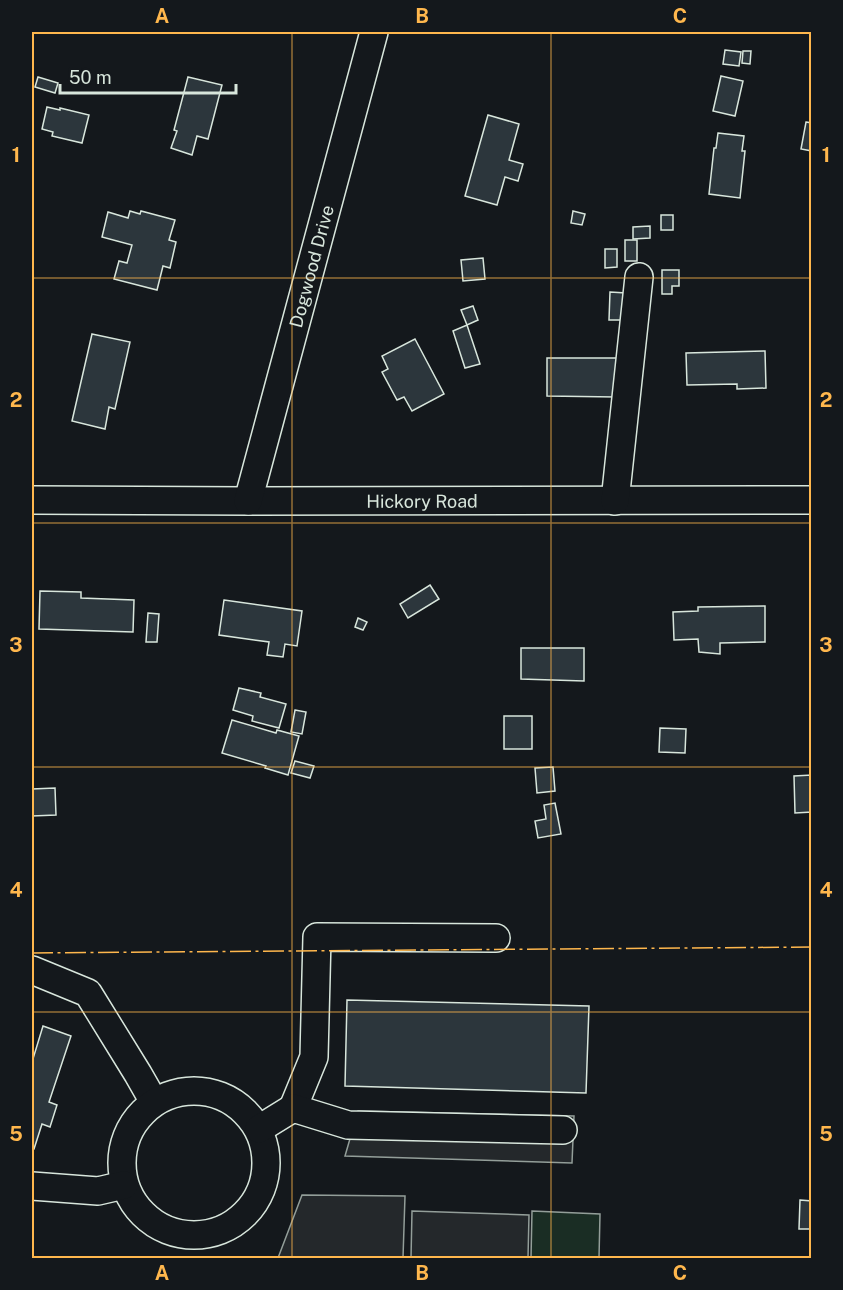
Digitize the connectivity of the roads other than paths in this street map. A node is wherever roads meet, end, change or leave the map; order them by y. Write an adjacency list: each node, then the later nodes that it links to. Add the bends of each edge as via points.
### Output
1 (374, 32): 5 (street, Dogwood Drive)
2 (639, 277): 6 (street)
3 (32, 500): 5 (street, Hickory Road)
4 (812, 500): 6 (street, Hickory Road)
5 (248, 501): 6 (street, Hickory Road)
6 (615, 501)
7 (496, 938): 10 (street, via 317,937 314,1057)
8 (32, 970): 9 (street, via 88,993)
9 (154, 1102): 11 (street, via 176,1092 200,1090 224,1096 244,1109); 13 (street, via 136,1118 125,1138 120,1161)
10 (293, 1108): 11 (street); 12 (street, via 348,1125)
11 (258, 1129): 15 (street, via 266,1152 266,1177 257,1199 242,1218)
12 (563, 1130)
13 (124, 1185): 14 (street, via 98,1191); 15 (street, via 135,1206 152,1222)
14 (32, 1186)
15 (196, 1247)

